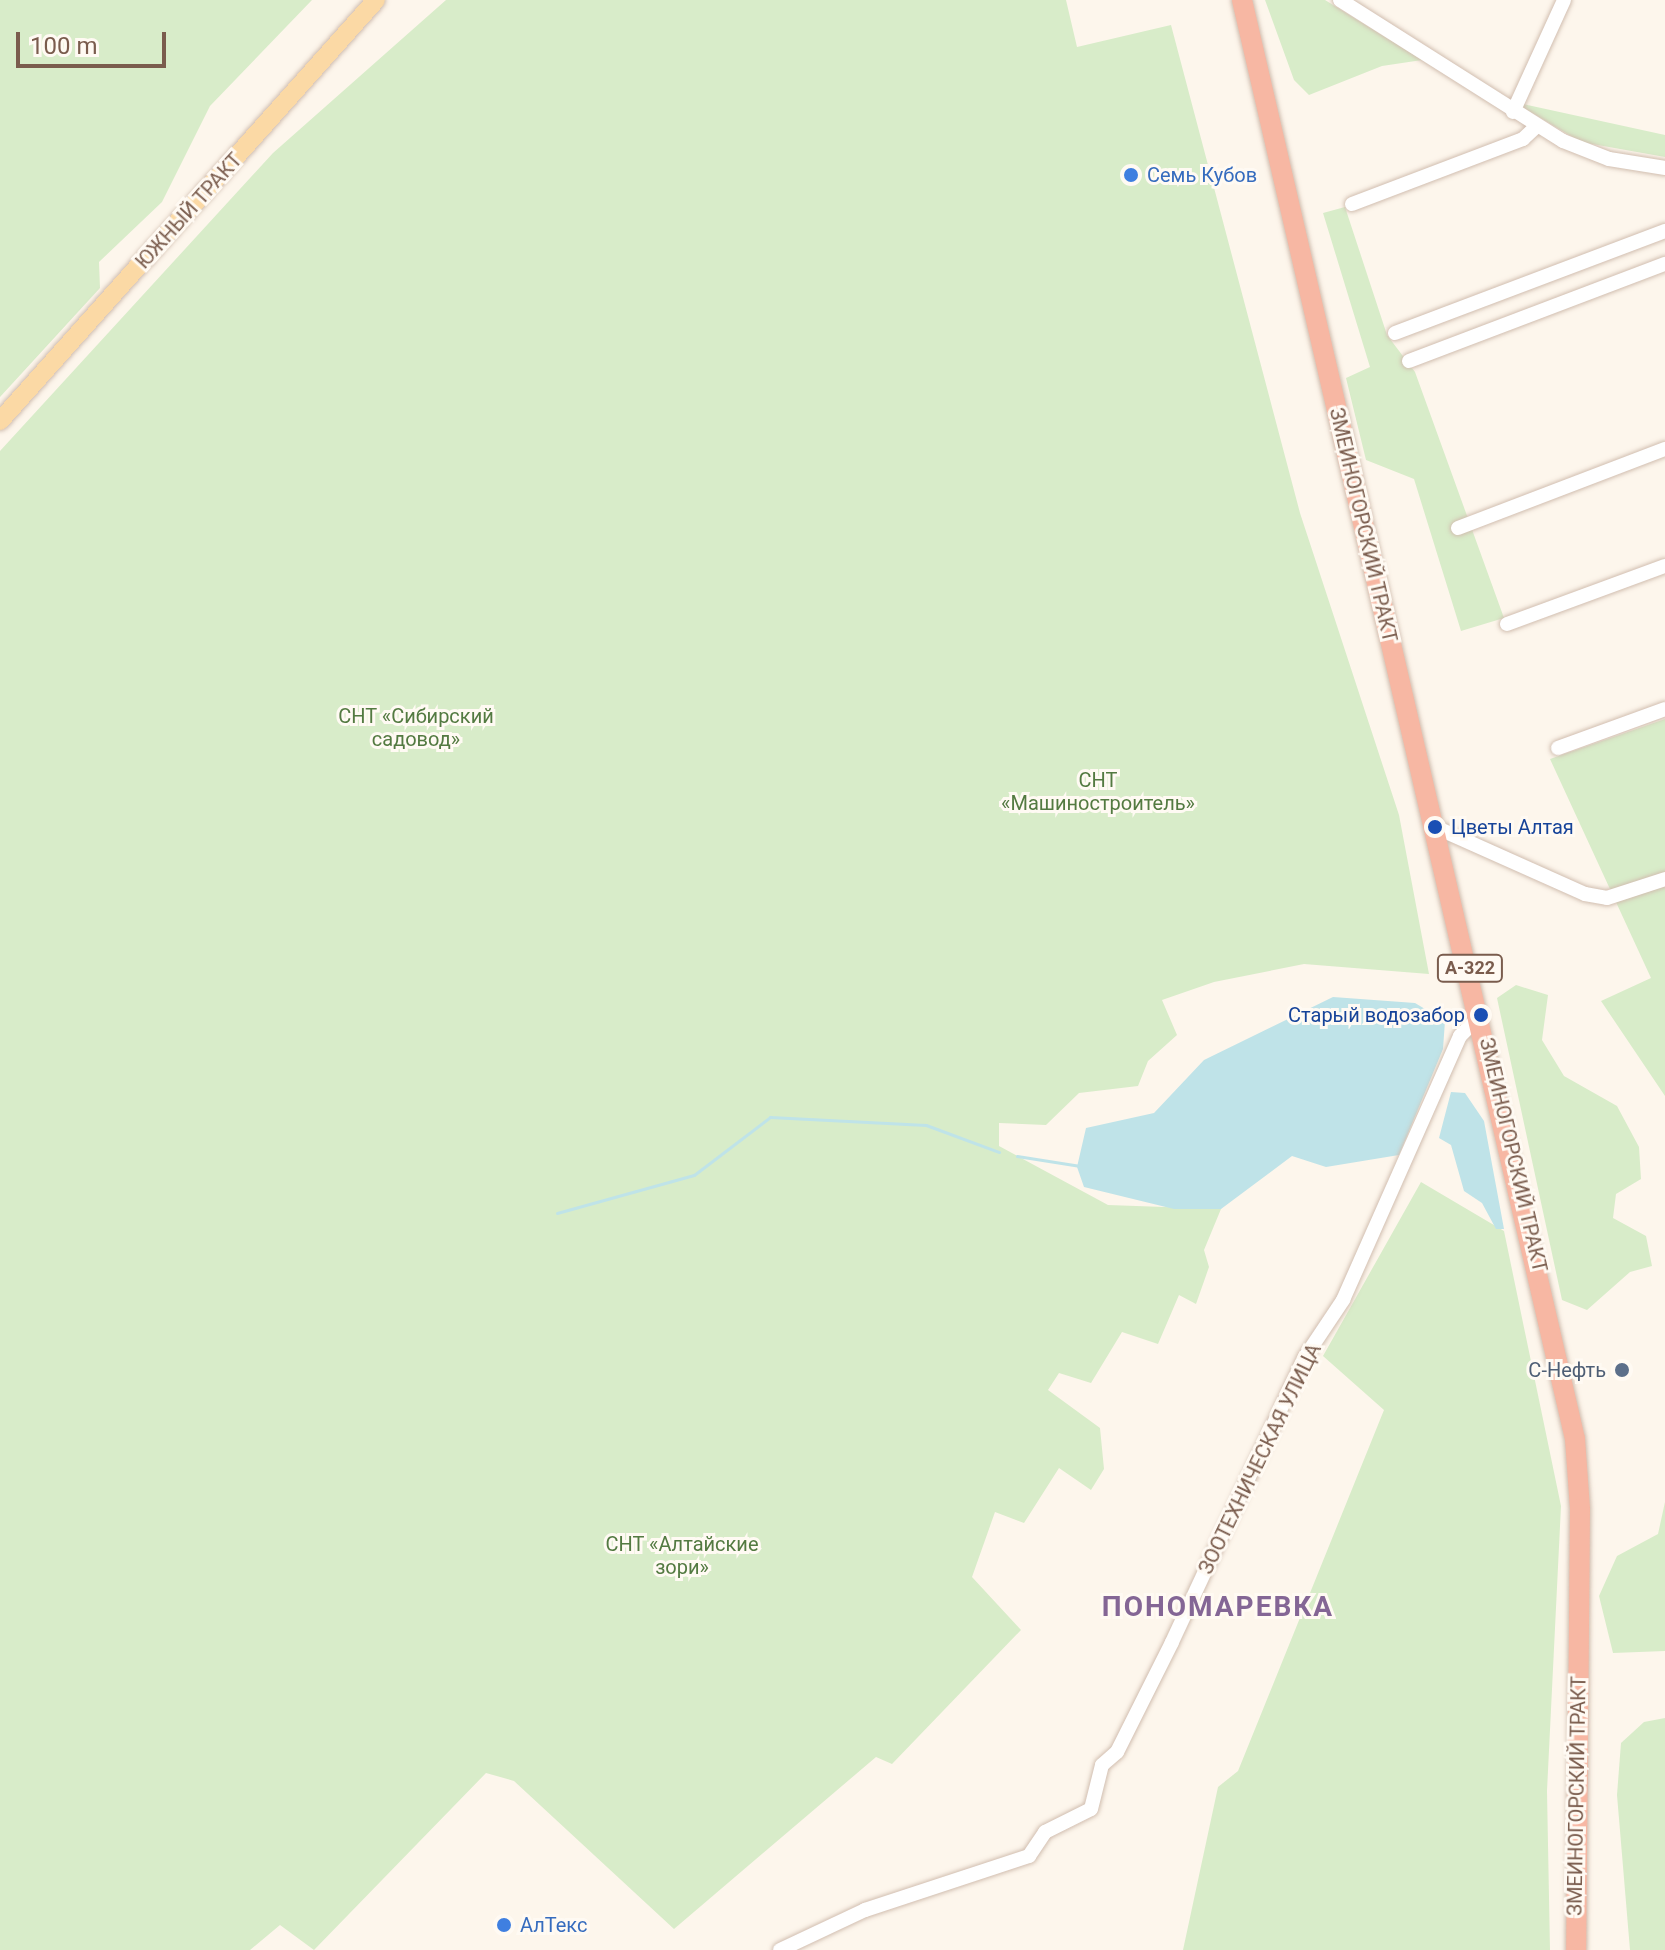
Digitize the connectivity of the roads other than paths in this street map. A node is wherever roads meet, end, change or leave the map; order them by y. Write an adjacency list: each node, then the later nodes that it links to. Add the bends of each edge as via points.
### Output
1 (376, 0): 13 (main road, ЮЖНЫЙ ТРАКТ)
2 (1242, 0): 20 (highway, ЗМЕИНОГОРСКИЙ ТРАКТ / А-322)
3 (1340, 0): 5 (street)
4 (1564, 0): 5 (street)
5 (1513, 112): 6 (street)
6 (1536, 127): 7 (street, via 1581,150); 8 (street, via 1523,139)
7 (1664, 162)
8 (1352, 204)
9 (1665, 231): 11 (street)
10 (1665, 264): 12 (street)
11 (1395, 333)
12 (1409, 361)
13 (0, 421)
14 (1665, 449): 15 (street)
15 (1458, 528)
16 (1665, 566): 17 (street)
17 (1507, 624)
18 (1665, 709): 19 (street)
19 (1558, 748)
20 (1435, 827): 21 (street, via 1585,894 1607,898); 22 (highway, ЗМЕИНОГОРСКИЙ ТРАКТ / А-322)
21 (1665, 879)
22 (1481, 1015): 23 (street, ЗООТЕХНИЧЕСКАЯ УЛИЦА, via 1460,1036 1343,1300 1305,1357 1172,1642 1117,1752 1102,1765 1091,1809 1045,1832 1029,1856 865,1910); 24 (highway, ЗМЕИНОГОРСКИЙ ТРАКТ / А-322, via 1575,1439 1580,1509)
23 (780, 1950)
24 (1576, 1950)

